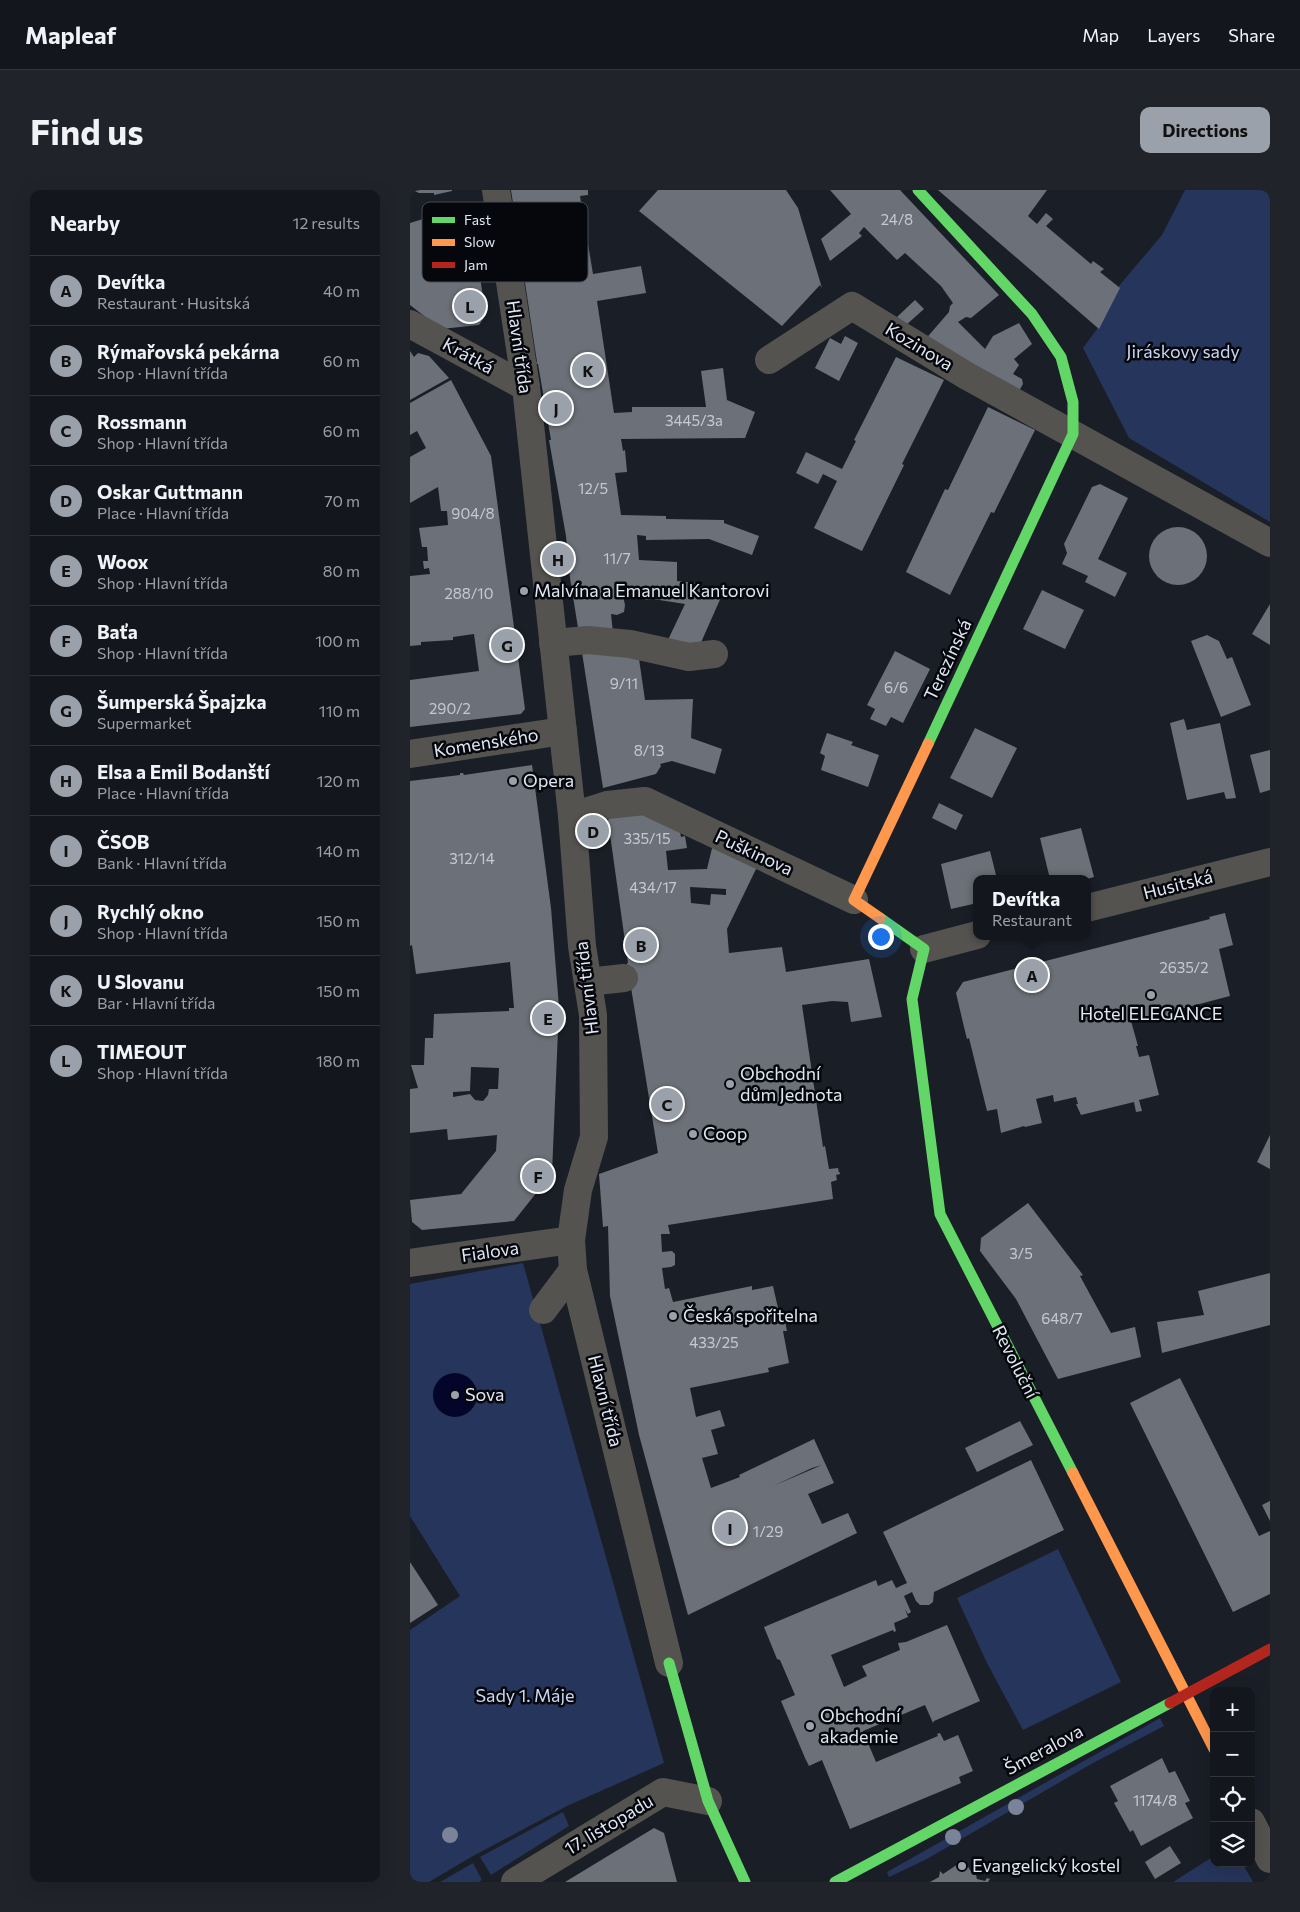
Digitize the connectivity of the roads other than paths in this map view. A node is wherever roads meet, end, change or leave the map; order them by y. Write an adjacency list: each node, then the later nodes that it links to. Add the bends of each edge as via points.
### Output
1 (918, 190): 6 (street, via 1032,314 1061,357 1074,402)
2 (510, 282): 5 (street, Hlavní třída)
3 (410, 324): 5 (street, Krátká)
4 (769, 360): 6 (street, Kozinova, via 852,306 967,376)
5 (526, 387): 8 (street, Hlavní třída)
6 (1073, 434): 7 (street, Kozinova); 14 (street, Terezínská)
7 (1270, 543)
8 (553, 642): 9 (street, via 588,640 630,644 690,657); 10 (street, Hlavní třída)
9 (714, 654)
10 (563, 731): 11 (street, Komenského); 12 (street, Hlavní třída)
11 (410, 754)
12 (572, 816): 14 (street, Puškinova, via 607,805 645,801); 19 (street, Hlavní třída, via 582,946)
13 (1270, 862): 15 (street, Husitská)
14 (854, 900): 17 (street, Puškinova)
15 (1091, 907)
16 (973, 936): 17 (street)
17 (924, 948): 26 (street, Revoluční, via 912,999 940,1214)
18 (624, 978): 19 (street)
19 (588, 982): 20 (street, Hlavní třída, via 593,1015 594,1137 578,1190)
20 (571, 1240): 21 (street, Fialova); 22 (street, Hlavní třída)
21 (410, 1263)
22 (573, 1270): 23 (street); 25 (street, Hlavní třída)
23 (543, 1310)
24 (1270, 1649): 26 (street, Šmeralova)
25 (669, 1663): 28 (street, Hlavní třída)
26 (1186, 1694): 27 (street, Revoluční); 33 (street, Šmeralova)
27 (1210, 1741)
28 (708, 1801): 31 (street, 17. listopadu, via 663,1792); 32 (street, Hlavní třída)
29 (1255, 1830): 30 (street)
30 (1270, 1859)
31 (515, 1882)
32 (745, 1882)
33 (835, 1882)

